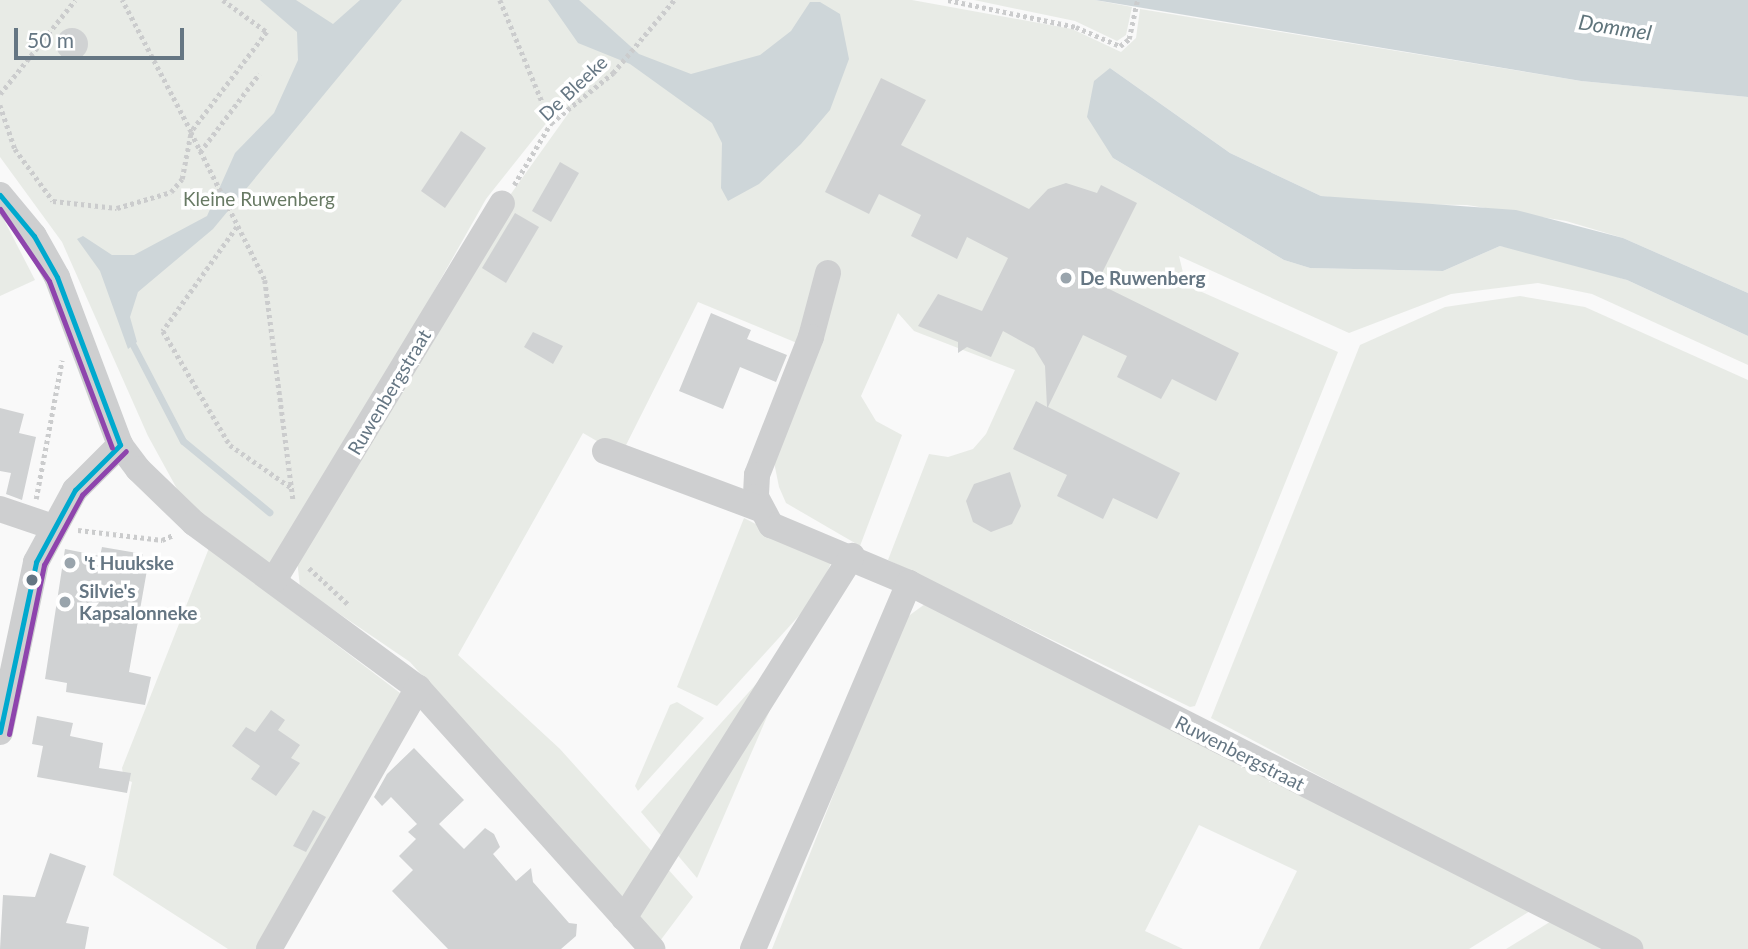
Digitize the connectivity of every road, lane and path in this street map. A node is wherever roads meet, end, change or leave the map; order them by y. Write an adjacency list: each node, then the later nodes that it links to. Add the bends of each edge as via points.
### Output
1 (75, 0): 9 (path)
2 (122, 0): 12 (path)
3 (223, 0): 12 (path, via 267,32)
4 (500, 0): 11 (path)
5 (674, 0): 11 (path, De Bleeke, via 613,72)
6 (948, 0): 7 (path, via 1076,27 1113,46 1126,43 1132,32)
7 (1138, 0)
8 (259, 74): 13 (path)
9 (0, 94)
10 (0, 105): 12 (path, via 15,149 53,201 117,208 163,196 181,179)
11 (551, 122): 15 (path, De Bleeke)
12 (191, 132): 13 (path)
13 (200, 152): 16 (path)
14 (0, 195): 19 (street, via 34,236 57,276)
15 (502, 204): 28 (street, Ruwenbergstraat)
16 (237, 226): 21 (path, via 265,280); 21 (path, via 163,331 230,445)
17 (828, 273): 24 (street, via 811,337 757,475)
18 (64, 349): 25 (path)
19 (120, 444): 25 (street); 26 (street)
20 (605, 451): 24 (street, Ruwenbergstraat)
21 (293, 490): 23 (path)
22 (0, 509): 25 (street)
23 (293, 515)
24 (765, 517): 27 (street, Ruwenbergstraat)
25 (43, 522): 26 (path, via 162,540); 31 (street)
26 (194, 523): 28 (street)
27 (852, 556): 29 (street, Ruwenbergstraat); 32 (street)
28 (274, 580): 30 (street)
29 (909, 583): 35 (street); 36 (street, Ruwenbergstraat)
30 (418, 688): 32 (street); 33 (street)
31 (0, 732)
32 (624, 918): 34 (street)
33 (269, 949)
34 (652, 949)
35 (754, 949)
36 (1630, 949)

